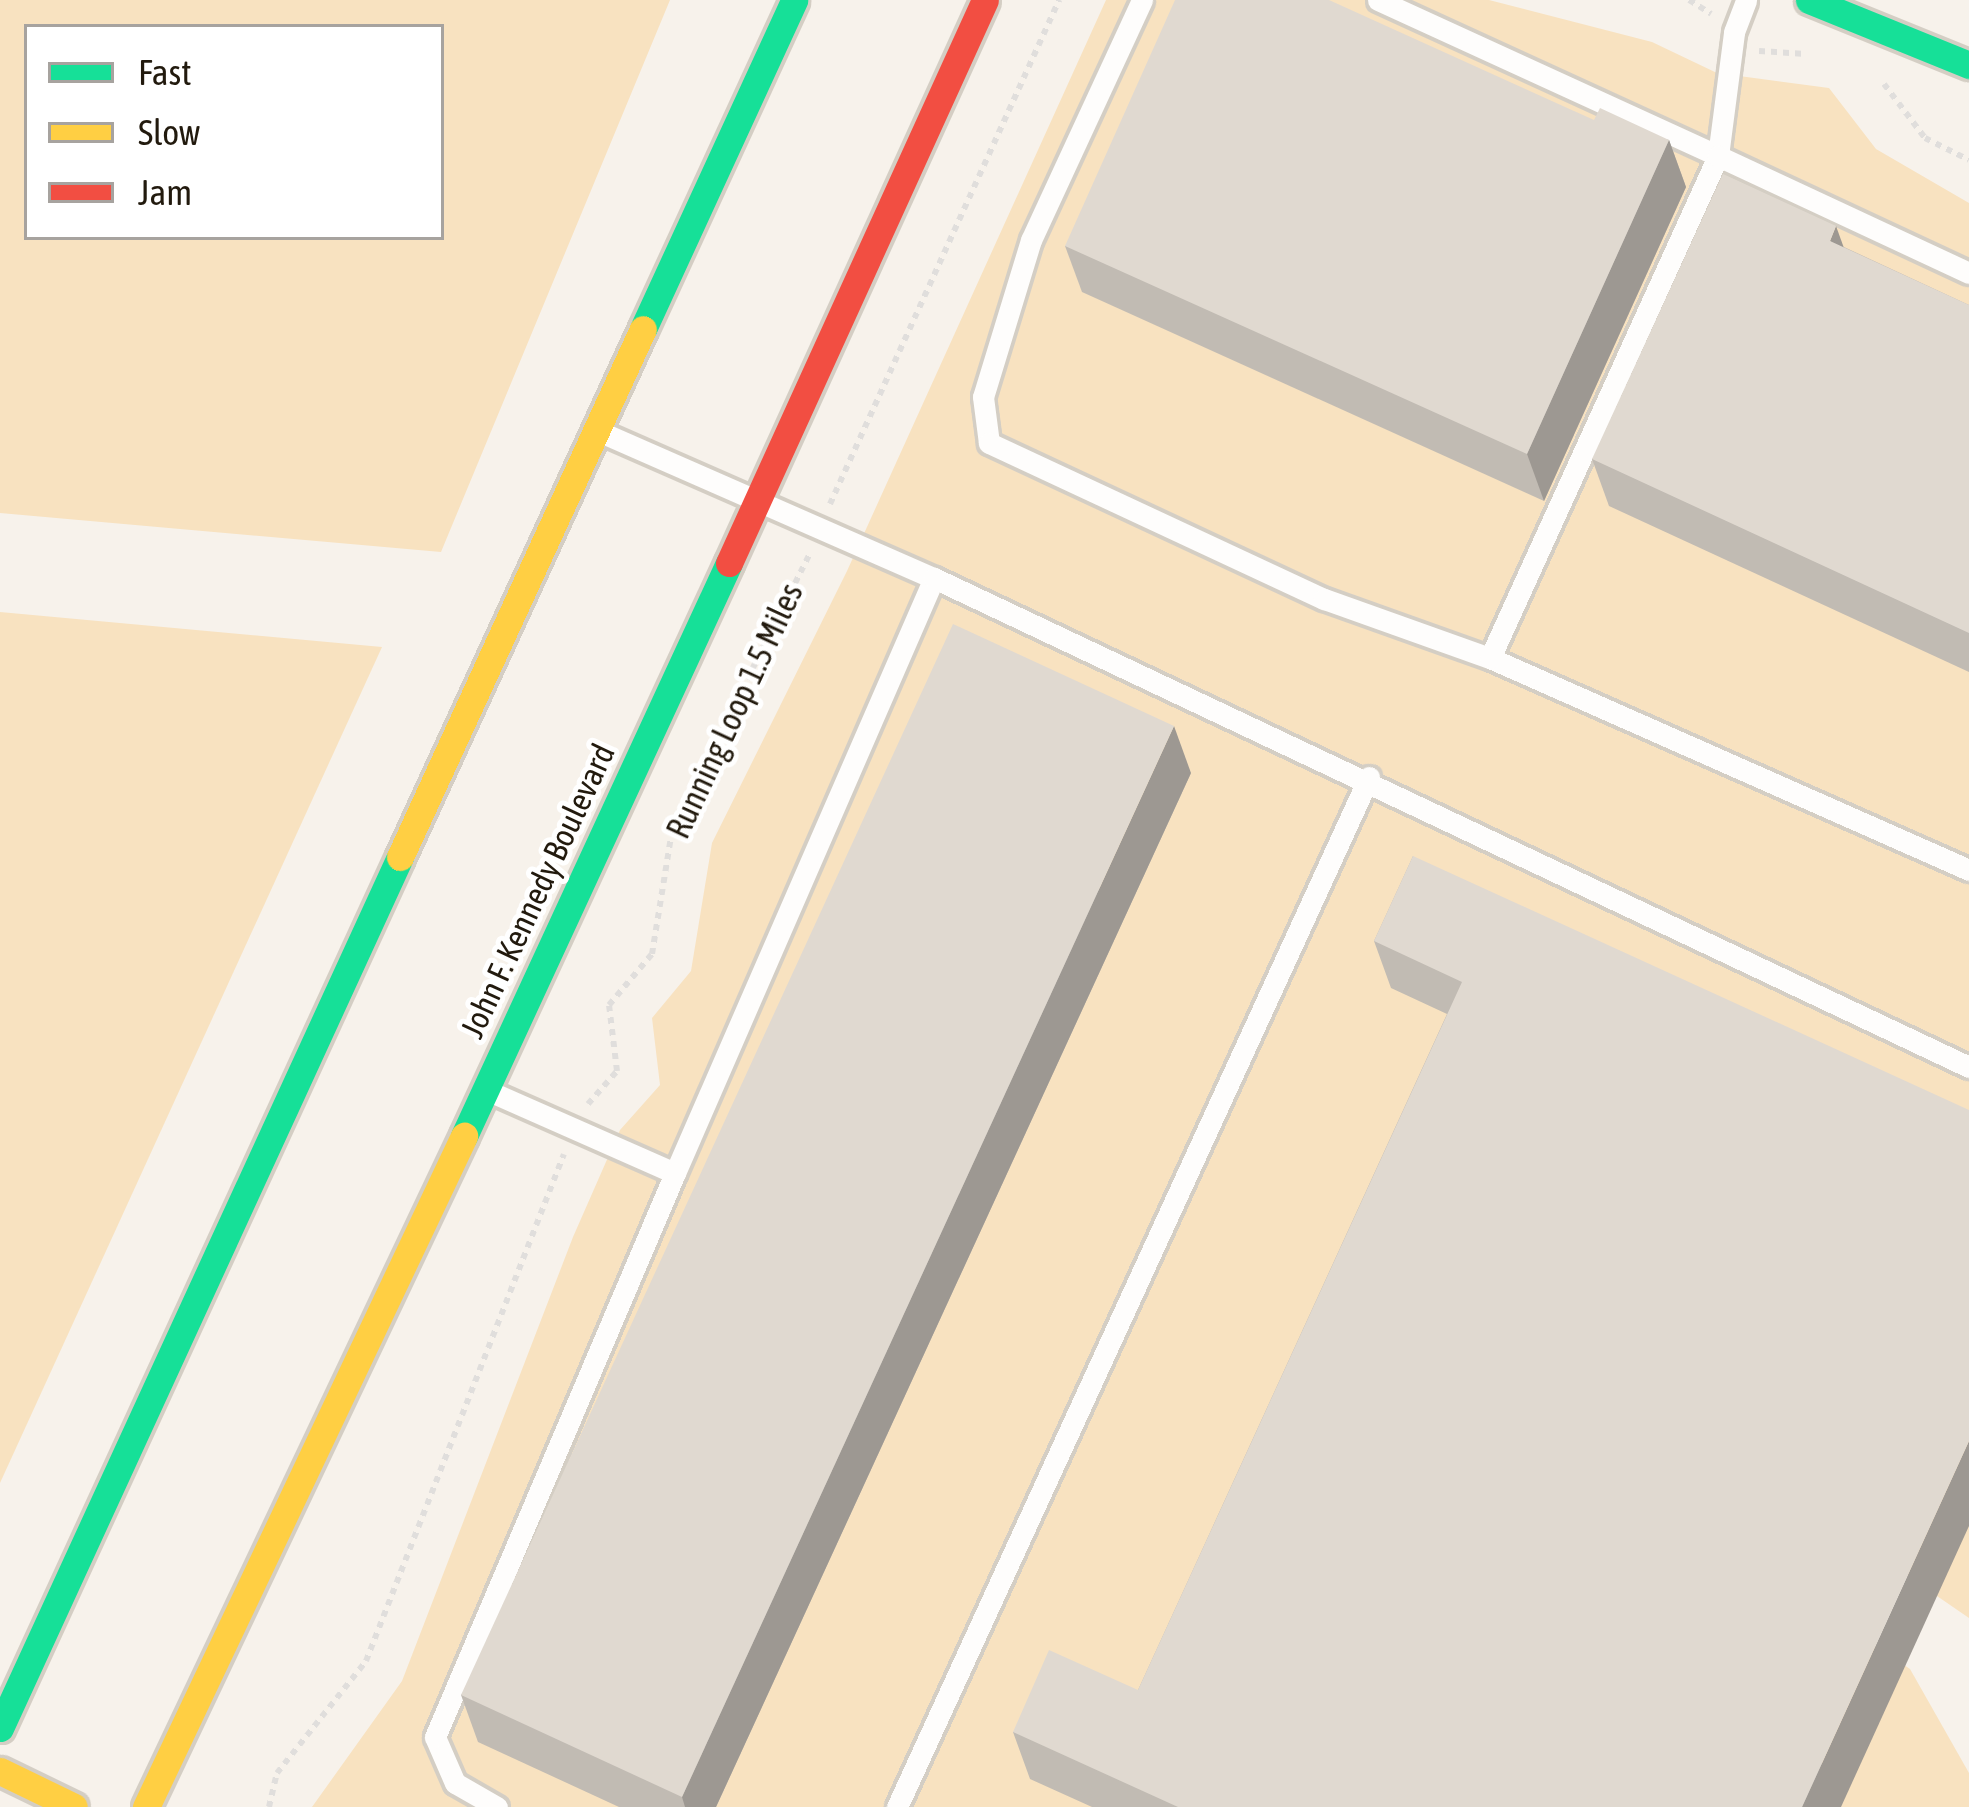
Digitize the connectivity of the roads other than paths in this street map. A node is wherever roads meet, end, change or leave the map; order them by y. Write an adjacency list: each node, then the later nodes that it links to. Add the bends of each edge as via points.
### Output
1 (794, 0): 10 (main road)
2 (985, 0): 11 (main road, John F. Kennedy Boulevard)
3 (1142, 0): 13 (lane, via 1031,240 983,397 989,443 1324,599)
4 (1378, 0): 8 (lane)
5 (1746, 0): 8 (lane, via 1734,32)
6 (1809, 0): 7 (main road)
7 (1969, 65)
8 (1718, 155): 9 (lane); 13 (lane)
9 (1969, 273)
10 (597, 430): 11 (lane); 19 (main road)
11 (756, 502): 12 (lane); 17 (main road, John F. Kennedy Boulevard)
12 (934, 578): 14 (lane); 18 (lane)
13 (1490, 658): 15 (lane)
14 (1369, 777): 16 (lane); 24 (lane)
15 (1969, 870)
16 (1969, 1067)
17 (485, 1090): 18 (lane); 22 (main road, John F. Kennedy Boulevard)
18 (675, 1173): 23 (lane, via 435,1737 455,1783)
19 (0, 1728)
20 (0, 1771): 21 (main road)
21 (74, 1807)
22 (146, 1807)
23 (496, 1807)
24 (897, 1807)

